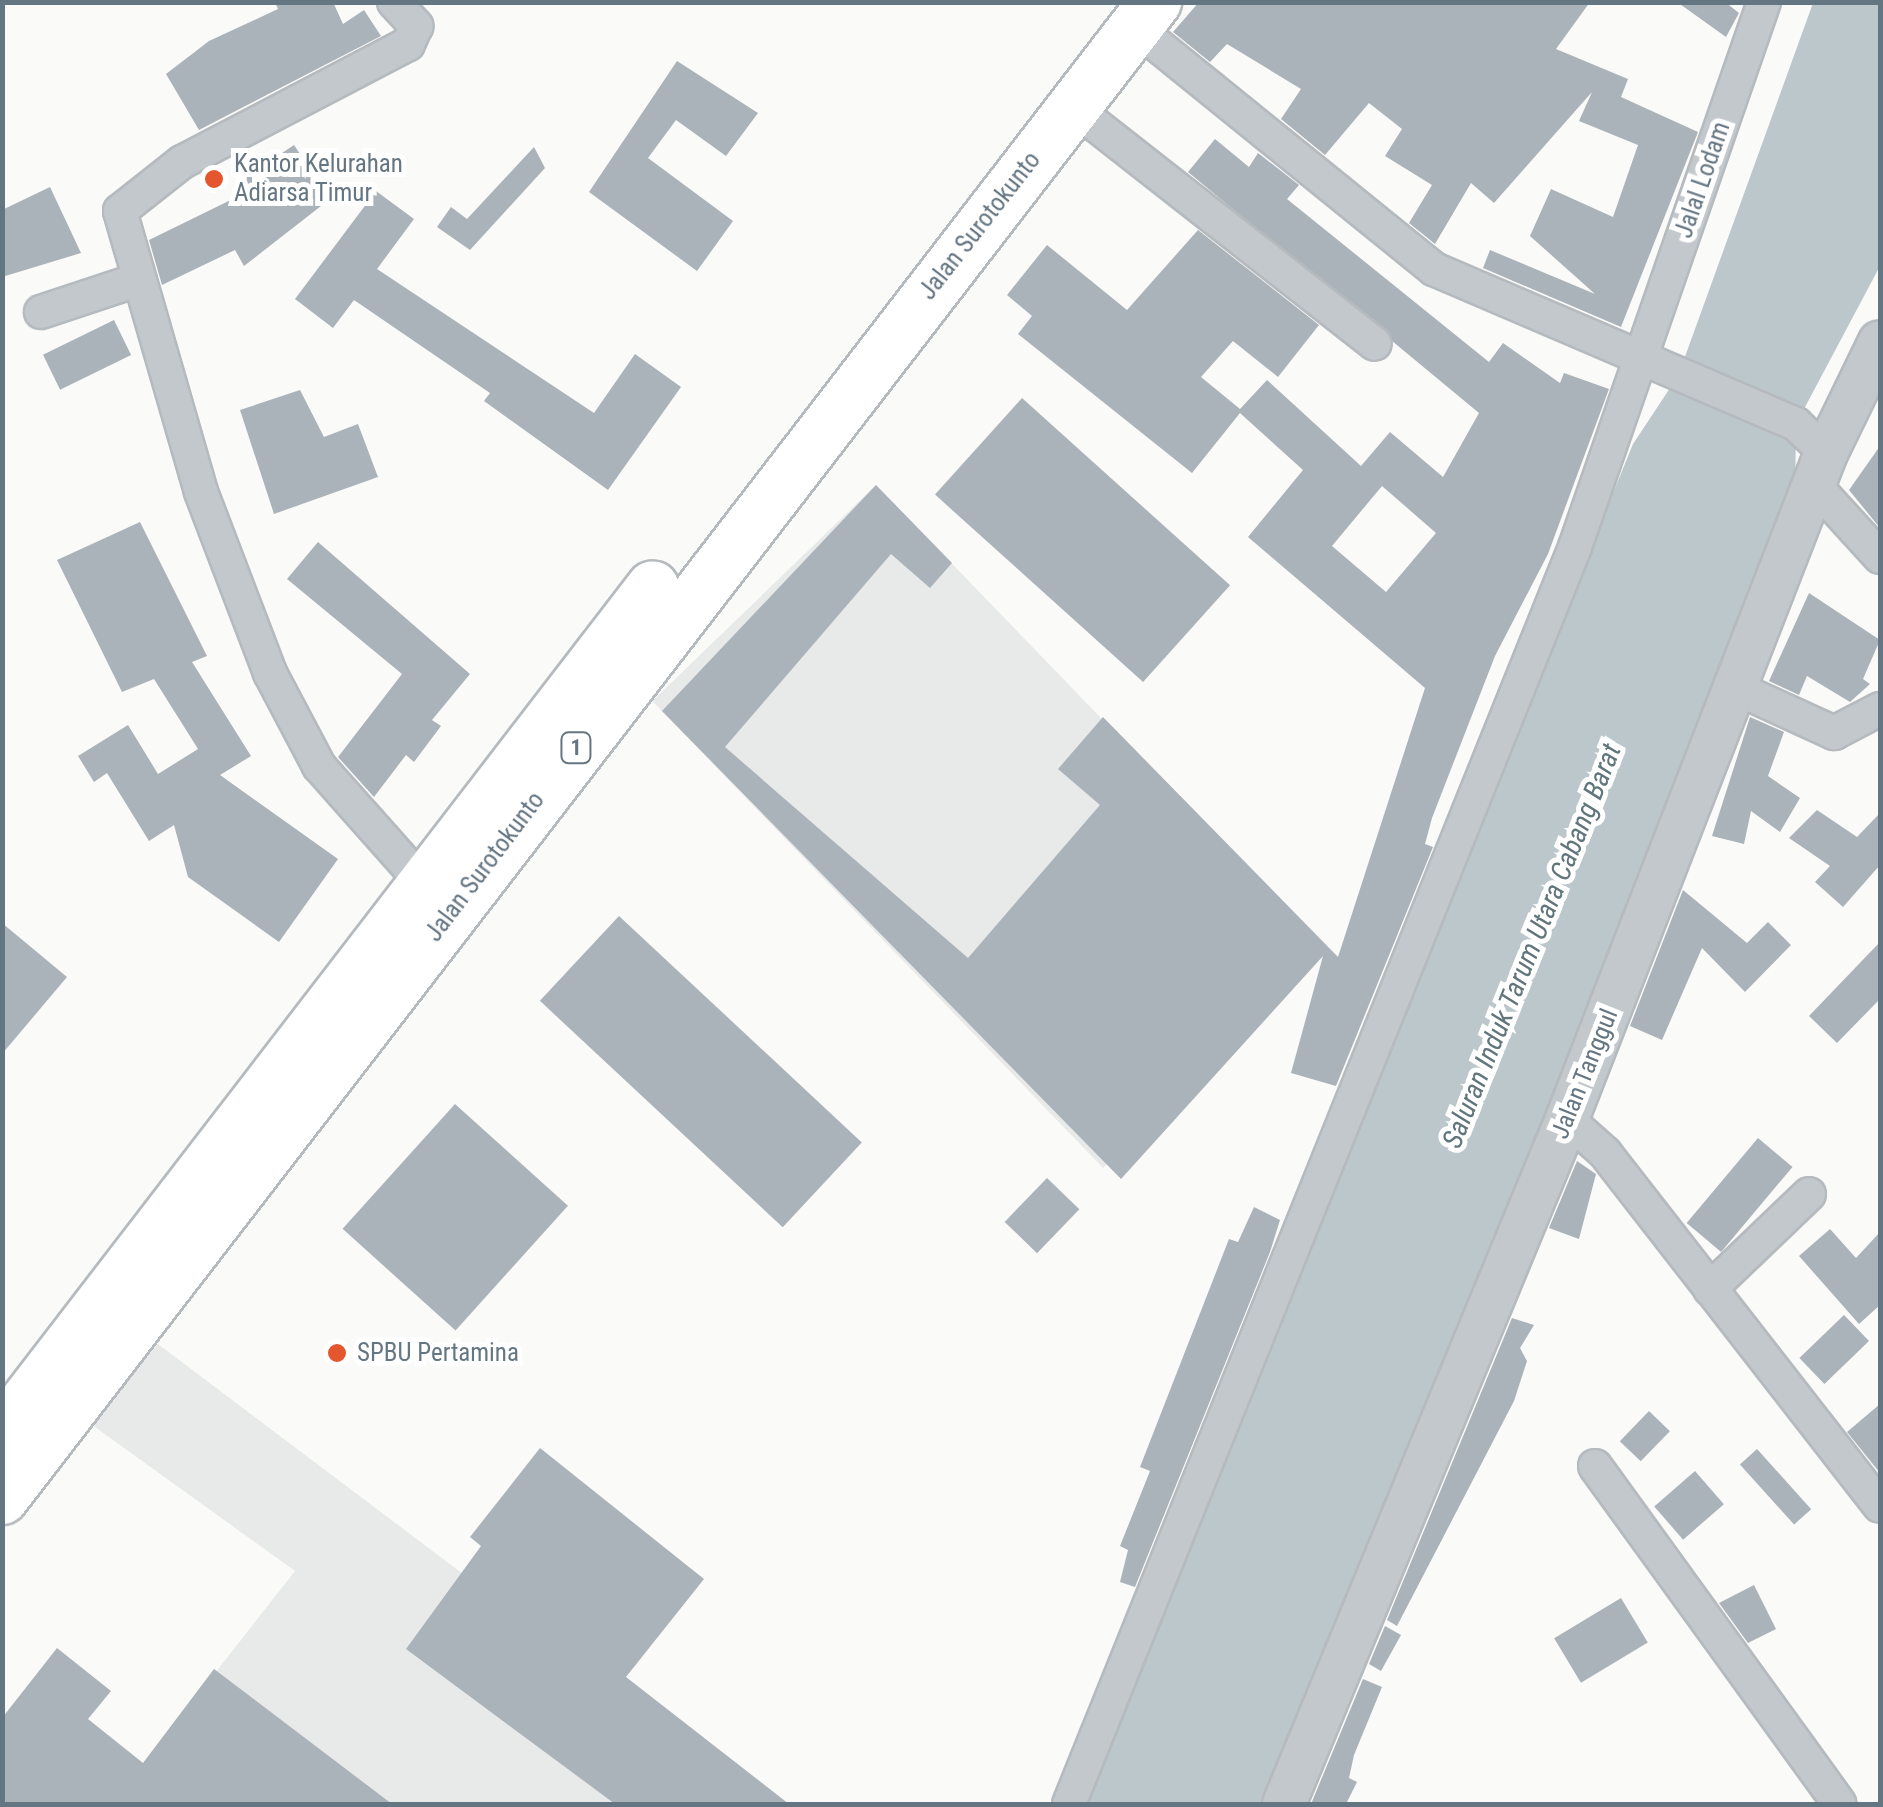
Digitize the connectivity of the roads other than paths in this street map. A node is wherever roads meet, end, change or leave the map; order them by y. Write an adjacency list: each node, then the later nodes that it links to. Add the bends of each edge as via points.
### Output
1 (394, 2): 5 (street, via 416,26 408,44 127,200 121,222)
2 (1764, 2): 9 (street, Jalal Lodam)
3 (1133, 11): 4 (main road, Jalan Surotokunto / 1); 9 (street, via 1434,269); 14 (main road, Jalan Surotokunto / 1)
4 (1074, 108): 8 (street); 20 (main road, Jalan Surotokunto / 1)
5 (137, 280): 6 (street); 14 (street, via 234,591 270,674 320,766)
6 (41, 312)
7 (1880, 342): 10 (street, Jalan Tanggul)
8 (1375, 344)
9 (1643, 357): 10 (street); 22 (street, Jalal Lodam)
10 (1813, 455): 11 (street); 12 (street, Jalan Tanggul)
11 (1880, 558)
12 (1738, 689): 13 (street, via 1834,733); 15 (street, Jalan Tanggul)
13 (1880, 709)
14 (422, 882): 18 (main road, Jalan Surotokunto / 1)
15 (1567, 1118): 17 (street); 23 (street, Jalan Tanggul)
16 (1809, 1194): 17 (street)
17 (1710, 1289): 21 (street)
18 (2, 1433)
19 (1595, 1466): 24 (street)
20 (2, 1498)
21 (1880, 1506)
22 (1069, 1804)
23 (1284, 1804)
24 (1840, 1804)

